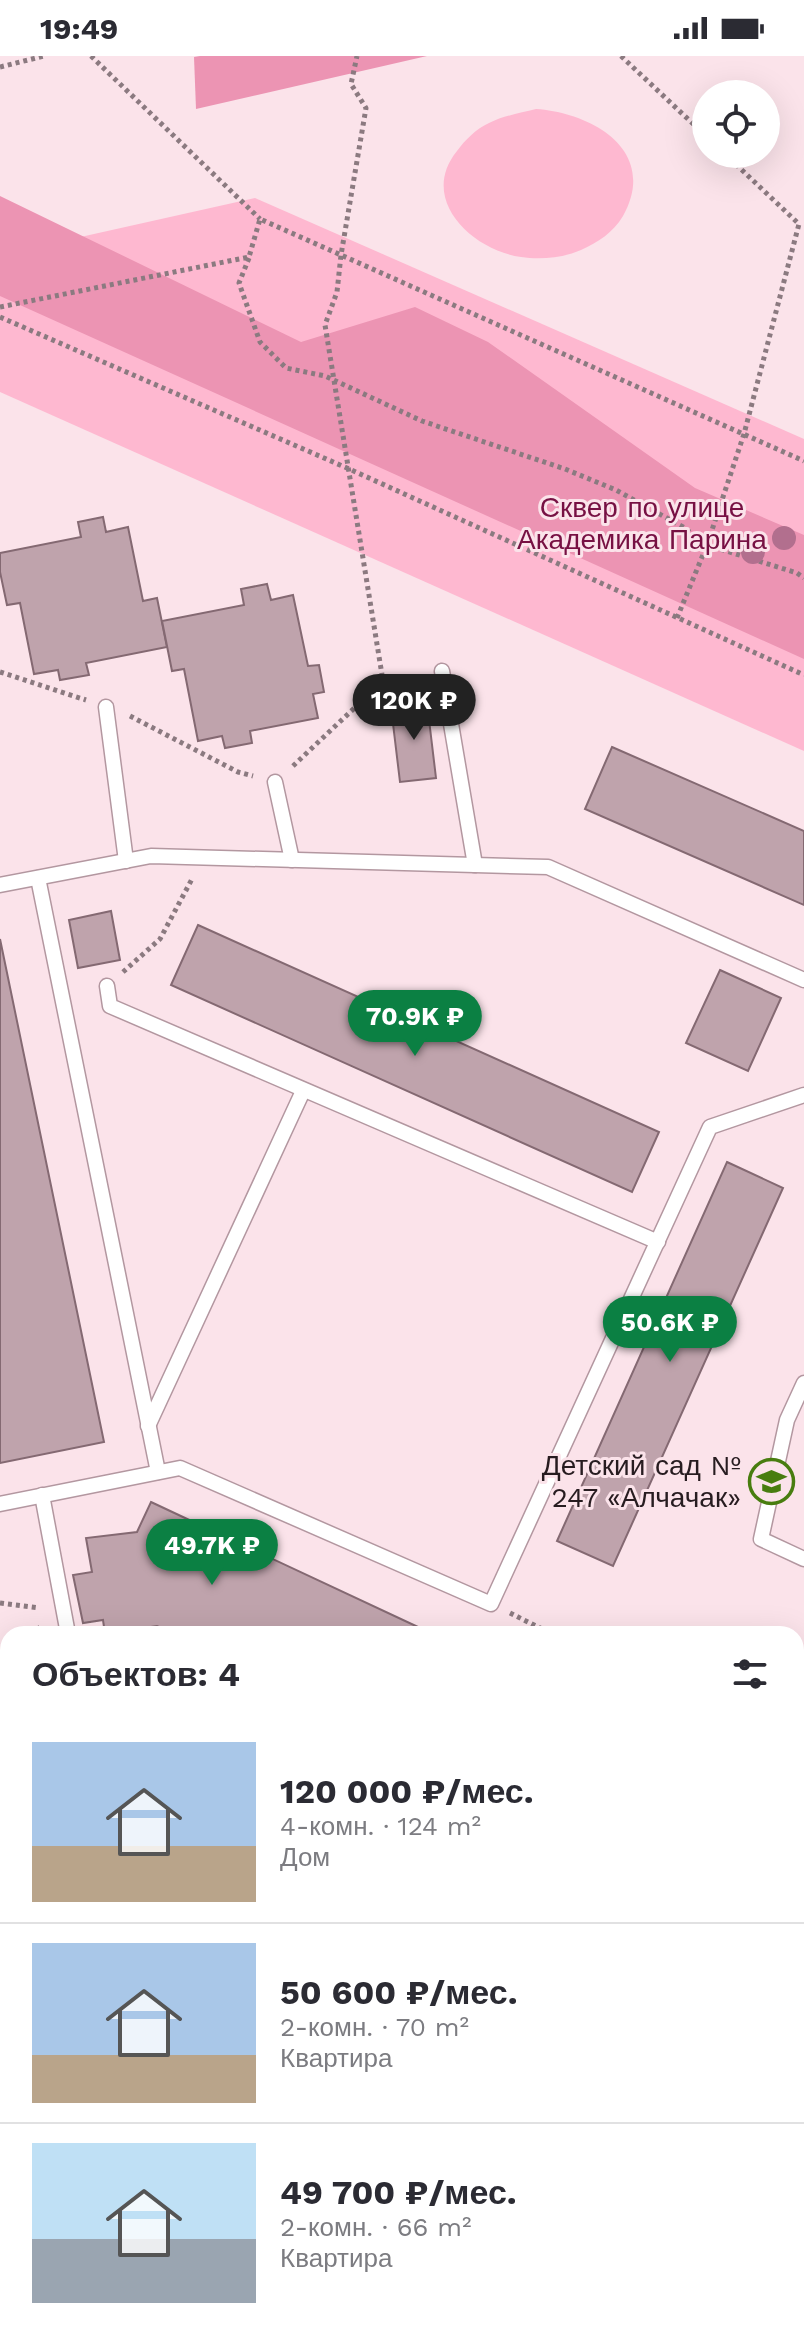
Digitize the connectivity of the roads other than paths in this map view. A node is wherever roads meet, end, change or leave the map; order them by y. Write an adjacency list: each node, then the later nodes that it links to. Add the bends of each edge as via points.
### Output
1 (442, 671): 6 (lane)
2 (106, 707): 5 (lane)
3 (275, 782): 4 (lane)
4 (292, 860): 5 (lane, via 151,856); 6 (lane)
5 (126, 861): 7 (lane)
6 (475, 865): 9 (lane, via 548,867)
7 (38, 878): 8 (lane); 15 (lane)
8 (0, 885)
9 (804, 980)
10 (107, 986): 11 (lane, via 110,1006)
11 (303, 1091): 13 (lane); 15 (lane)
12 (804, 1095): 13 (lane, via 710,1127)
13 (658, 1242): 16 (lane, via 491,1604 180,1468)
14 (804, 1383): 19 (lane, via 787,1420 761,1539)
15 (148, 1426): 16 (lane)
16 (158, 1472): 17 (lane)
17 (42, 1495): 18 (lane); 20 (lane)
18 (0, 1504)
19 (804, 1559)
20 (67, 1626)

